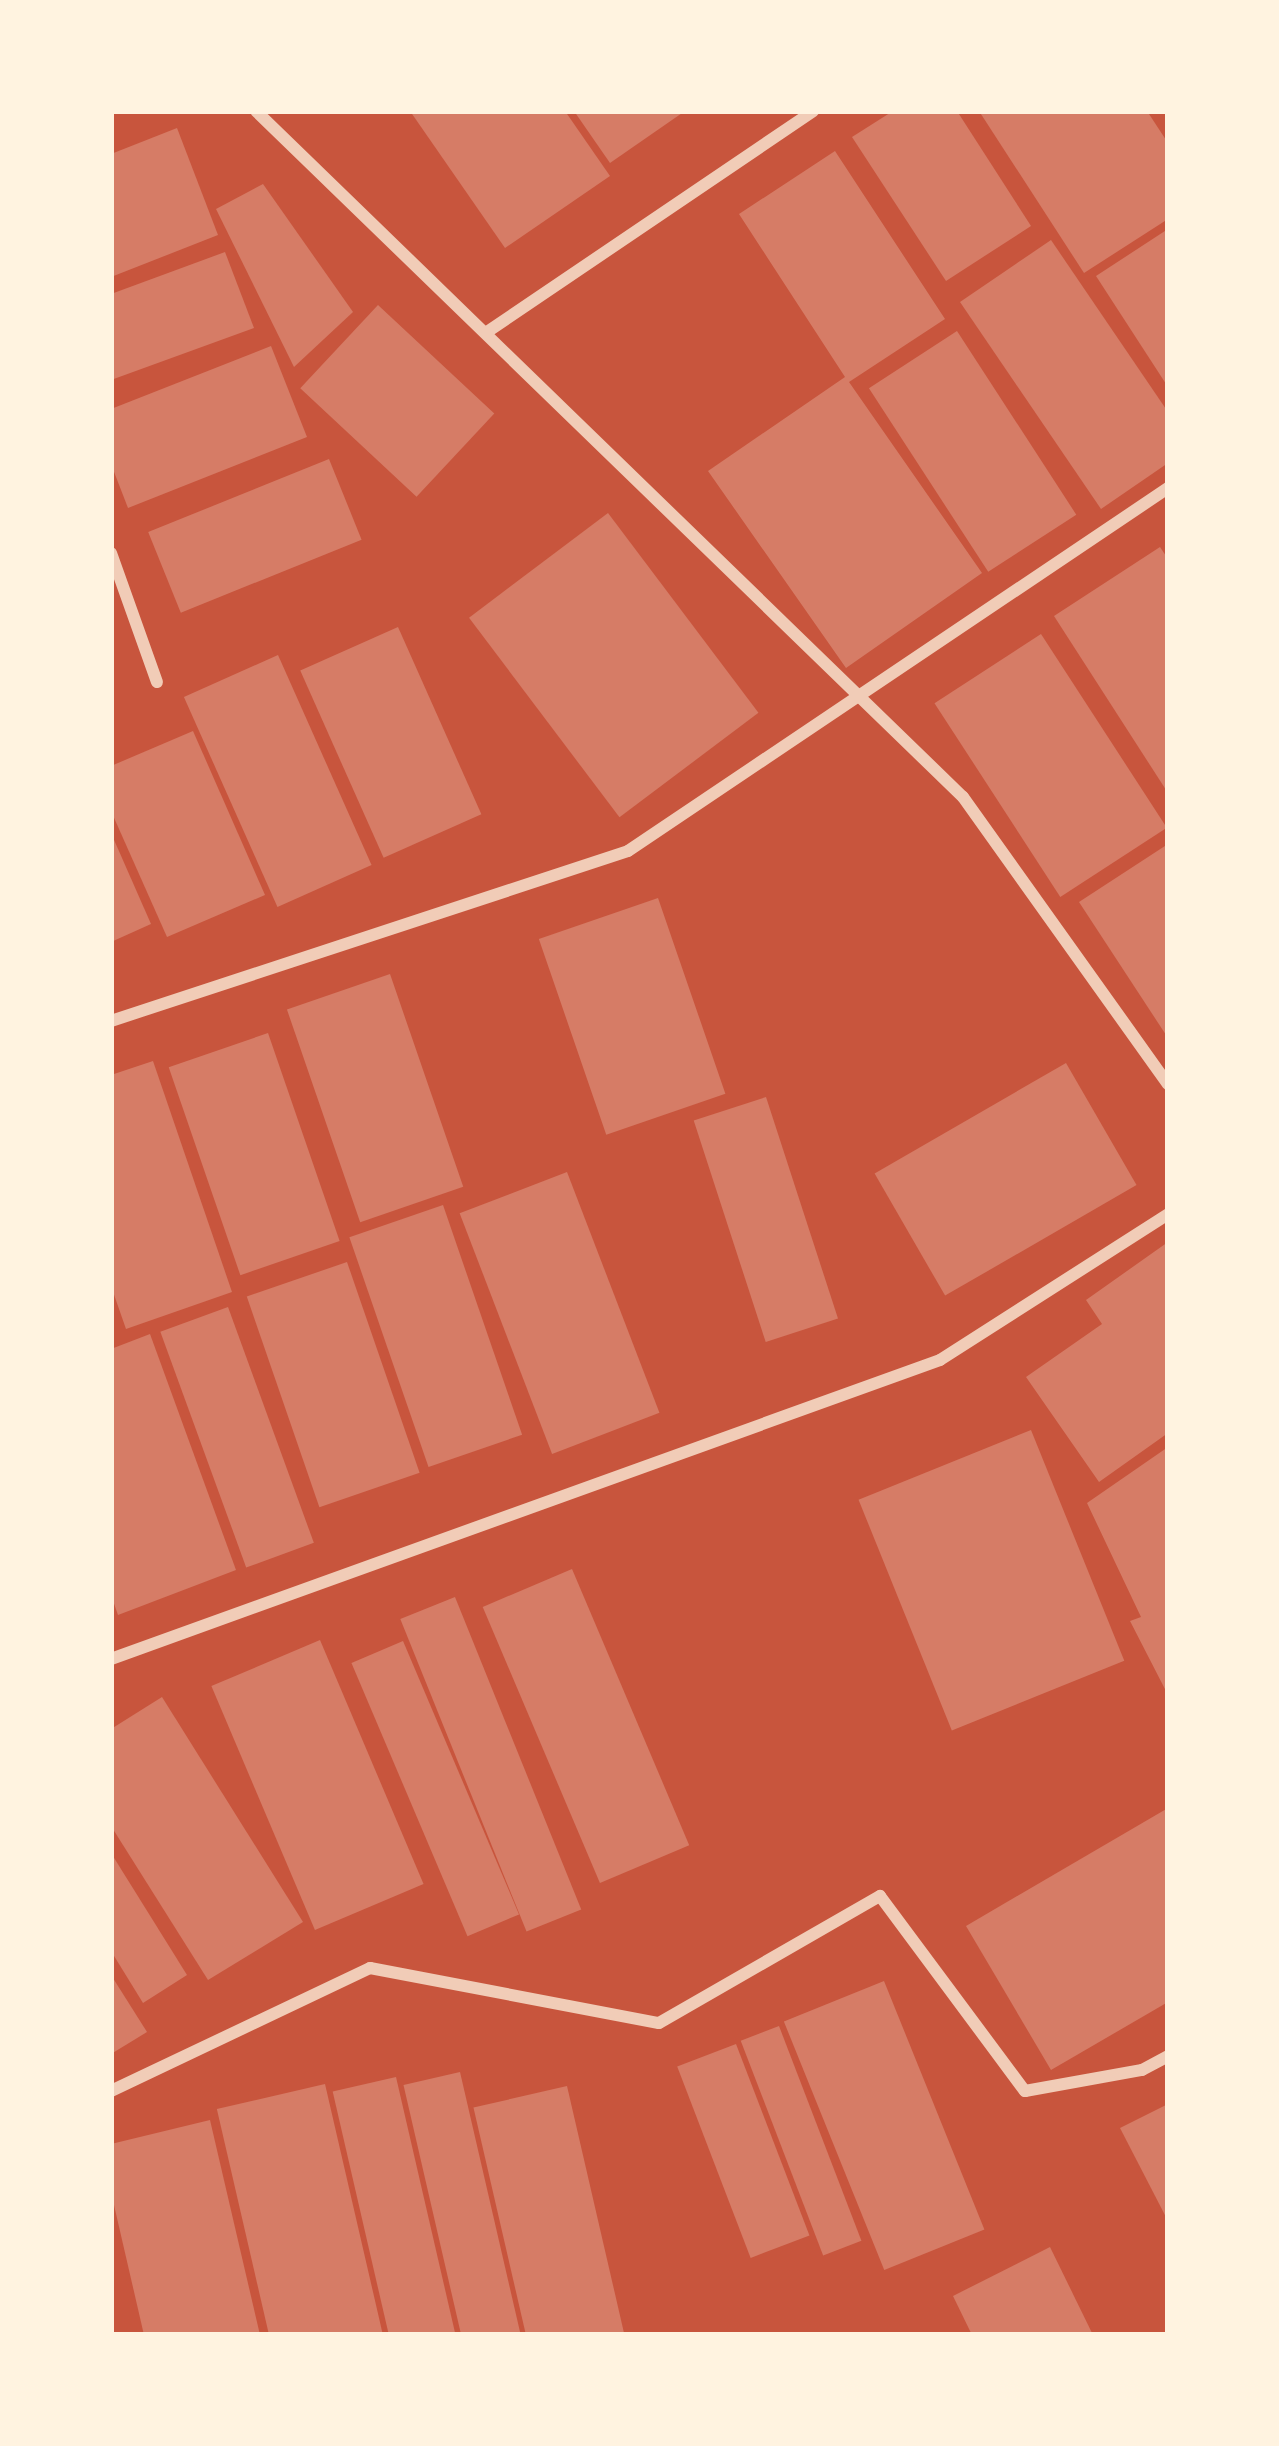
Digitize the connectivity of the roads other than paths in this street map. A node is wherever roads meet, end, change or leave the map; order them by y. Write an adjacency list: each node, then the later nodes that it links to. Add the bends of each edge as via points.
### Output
1 (256, 111): 3 (street)
2 (813, 111): 3 (street)
3 (487, 332): 7 (street)
4 (1168, 488): 7 (street)
5 (111, 553): 6 (street)
6 (157, 682)
7 (864, 695): 8 (street, via 628,850); 9 (street, via 963,797)
8 (111, 1021)
9 (1168, 1084)
10 (1168, 1214): 11 (street, via 940,1360)
11 (111, 1659)
12 (1168, 2056): 13 (street, via 1142,2070 1025,2091 880,1896 658,2023 370,1968)
13 (111, 2091)

